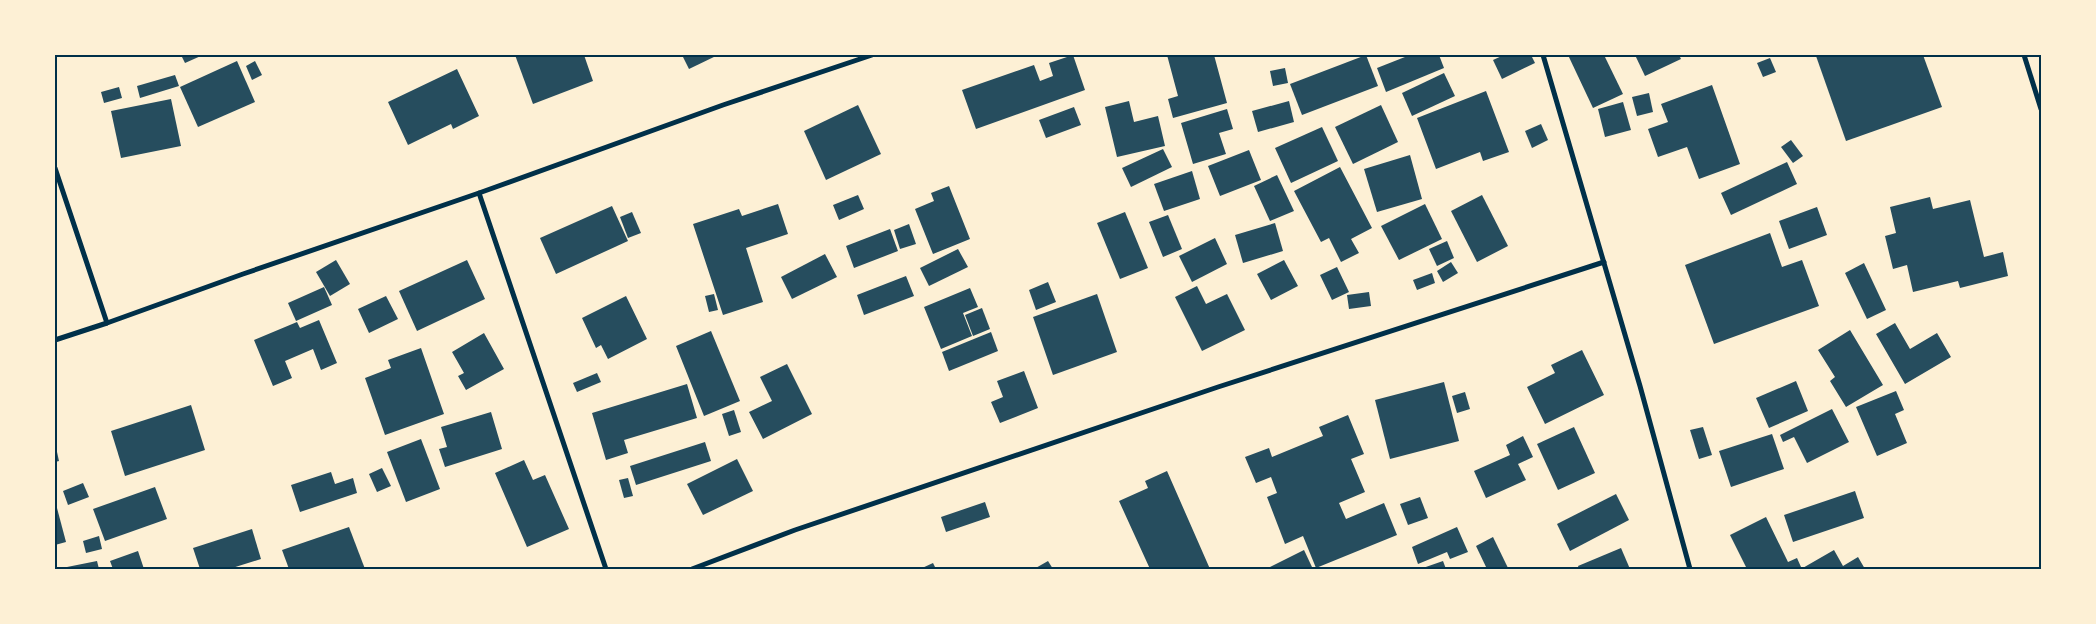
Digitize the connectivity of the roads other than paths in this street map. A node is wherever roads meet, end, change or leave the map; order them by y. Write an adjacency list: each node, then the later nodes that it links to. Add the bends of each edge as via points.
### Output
1 (872, 55): 6 (street)
2 (1543, 55): 7 (street)
3 (2024, 55): 4 (street)
4 (2041, 109)
5 (55, 168): 8 (street)
6 (479, 193): 8 (street); 10 (street)
7 (1604, 262): 11 (street, via 1180,400 795,530); 12 (street)
8 (107, 323): 9 (street)
9 (55, 340)
10 (606, 569)
11 (692, 569)
12 (1690, 569)

